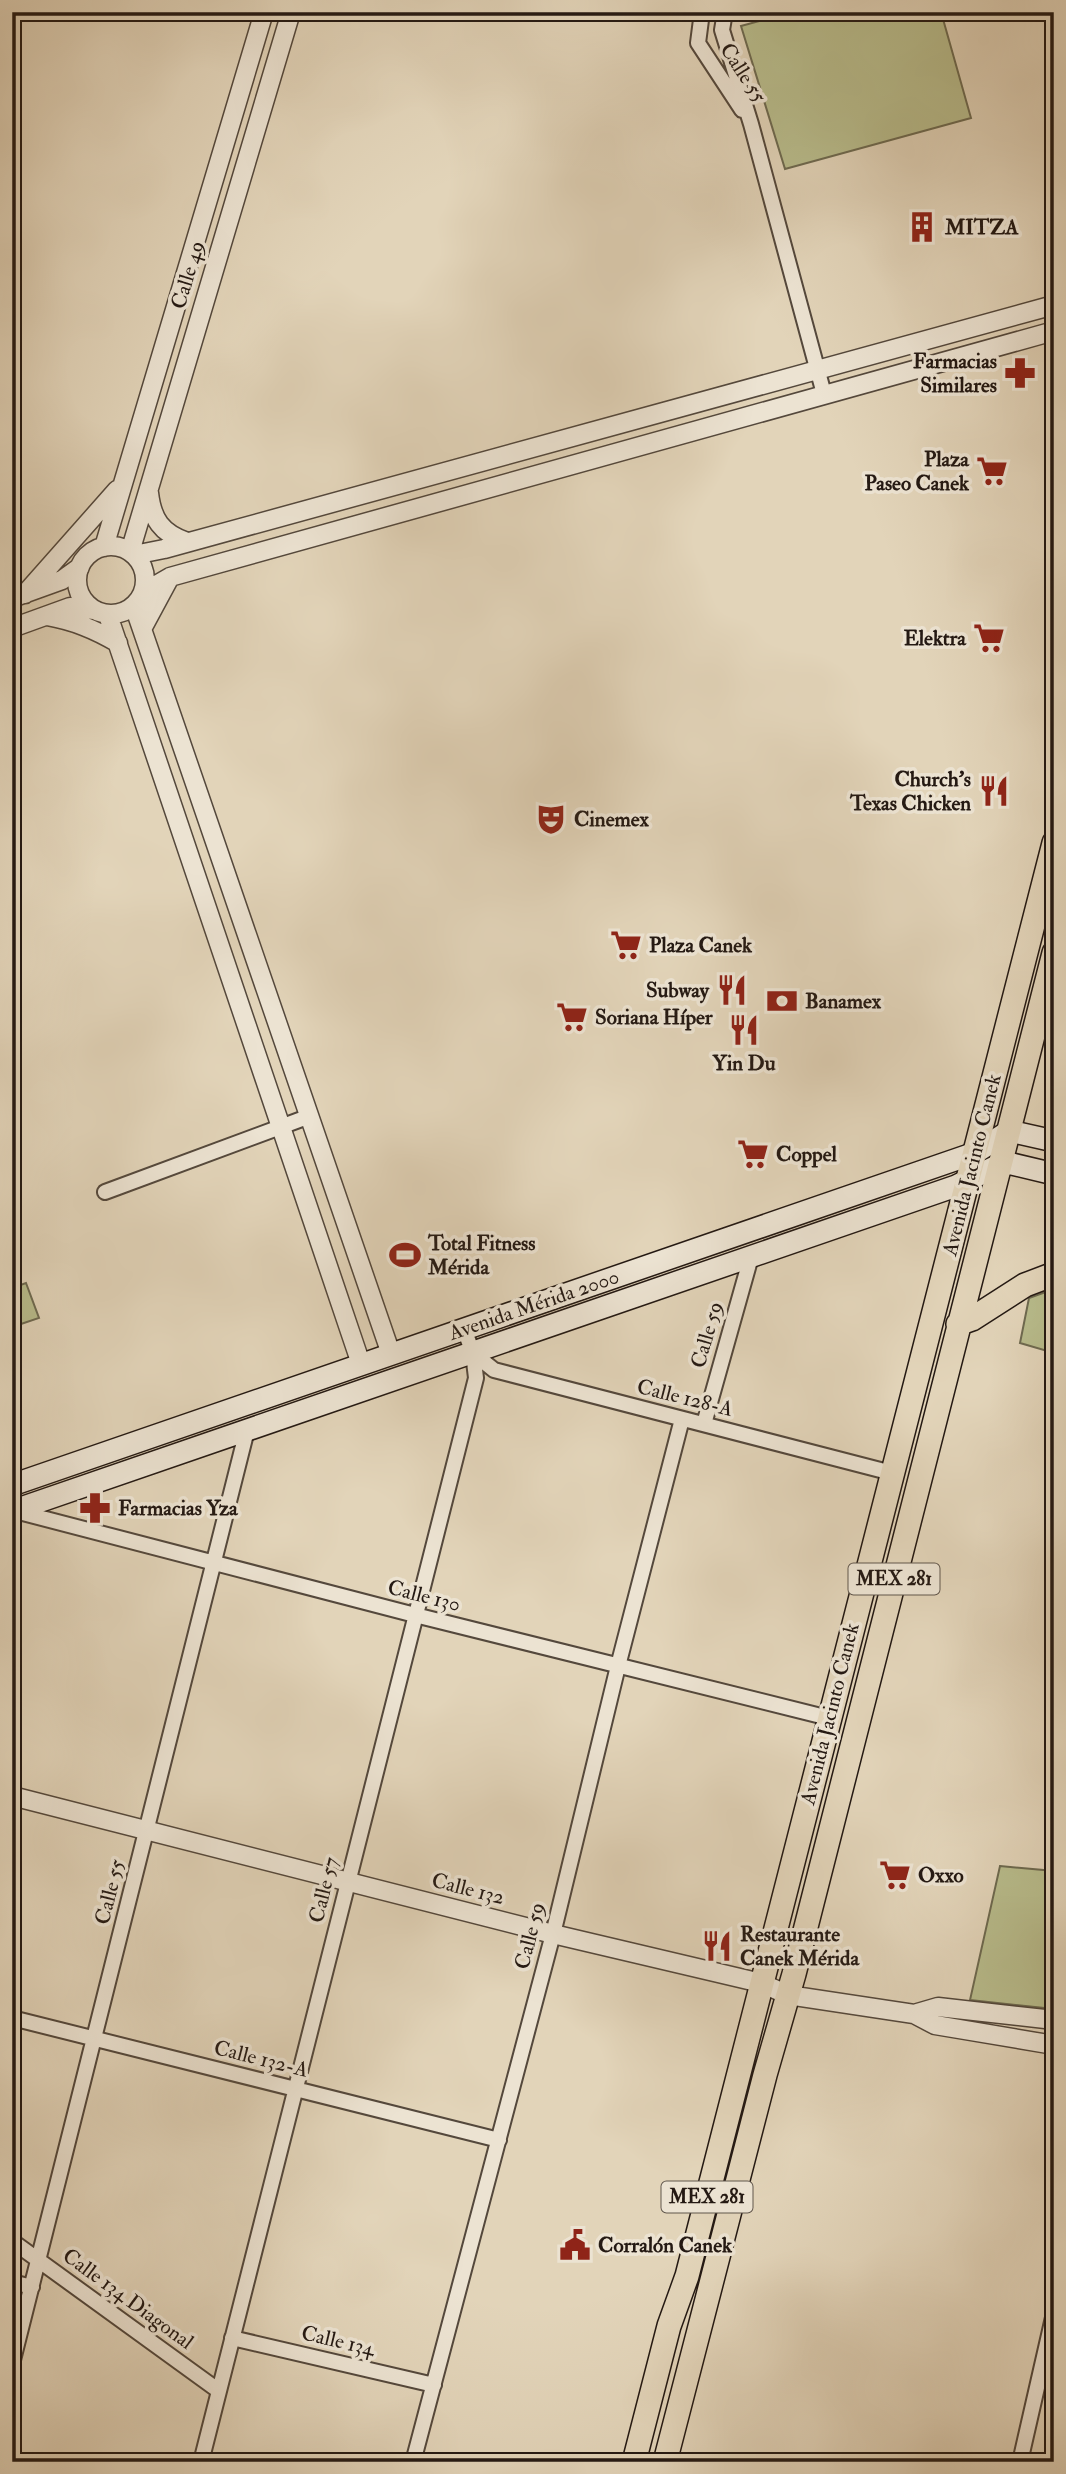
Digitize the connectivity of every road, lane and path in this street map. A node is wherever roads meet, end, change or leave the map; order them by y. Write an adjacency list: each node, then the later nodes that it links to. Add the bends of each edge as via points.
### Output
1 (264, 12): 6 (street, Calle 49)
2 (291, 12): 7 (street, Calle 49)
3 (702, 12): 5 (street, Calle 55, via 698,43)
4 (725, 12): 5 (street, Calle 55, via 722,30)
5 (751, 124): 10 (street)
6 (192, 245): 7 (street); 13 (street, Calle 49)
7 (218, 256): 14 (street, Calle 49)
8 (1054, 305): 10 (street)
9 (1054, 331): 11 (street)
10 (818, 370): 11 (street); 12 (street)
11 (824, 394): 15 (street)
12 (465, 466): 15 (street); 16 (street)
13 (122, 485): 17 (street, Calle 49); 21 (street)
14 (149, 489): 16 (street, via 155,520 168,534); 18 (street, Calle 49)
15 (473, 492): 20 (street)
16 (187, 542): 18 (street)
17 (104, 547): 18 (street); 19 (street, via 85,558)
18 (132, 553): 22 (street, via 145,572)
19 (80, 568): 21 (street); 23 (street, via 78,587 86,604)
20 (170, 577): 22 (street); 26 (street)
21 (19, 596)
22 (139, 599): 23 (street, via 118,614); 26 (street)
23 (101, 612): 24 (street, via 70,607); 27 (street)
24 (45, 616): 25 (street); 27 (street, via 89,626)
25 (12, 628)
26 (142, 629): 30 (street)
27 (118, 643): 31 (street)
28 (1054, 843): 34 (main road, Avenida Jacinto Canek / MEX 281)
29 (1054, 953): 32 (main road, Avenida Jacinto Canek / MEX 281)
30 (310, 1116): 31 (street); 44 (street)
31 (281, 1127): 38 (street); 45 (street)
32 (1009, 1131): 33 (main road); 34 (main road, Avenida Mérida 2000); 35 (main road, Avenida Jacinto Canek / MEX 281)
33 (1054, 1141)
34 (975, 1153): 37 (main road, Avenida Jacinto Canek / MEX 281); 42 (main road, Avenida Mérida 2000)
35 (1001, 1164): 36 (main road); 37 (main road, Avenida Mérida 2000); 41 (main road, Avenida Jacinto Canek / MEX 281)
36 (1054, 1174)
37 (967, 1182): 39 (main road, Avenida Mérida 2000); 49 (main road, Avenida Jacinto Canek / MEX 281)
38 (105, 1192)
39 (751, 1257): 43 (main road, Avenida Mérida 2000); 47 (street, Calle 59)
40 (1054, 1274): 41 (main road, via 1025,1284)
41 (958, 1324): 59 (main road, Avenida Jacinto Canek / MEX 281)
42 (464, 1329): 43 (street, Calle 57); 44 (main road, Avenida Mérida 2000)
43 (473, 1353): 46 (street, Calle 128-A, via 494,1370); 48 (main road, Avenida Mérida 2000); 53 (street, Calle 57, via 476,1378)
44 (391, 1354): 45 (main road, Avenida Mérida 2000)
45 (361, 1364): 50 (main road, Avenida Mérida 2000)
46 (682, 1419): 47 (street, Calle 128-A); 54 (street, Calle 59)
47 (704, 1424): 49 (street, Calle 128-A)
48 (247, 1430): 51 (main road, Avenida Mérida 2000); 52 (street, Calle 55)
49 (892, 1472): 55 (main road, Avenida Jacinto Canek / MEX 281)
50 (12, 1485)
51 (13, 1511): 52 (street, Calle 130)
52 (215, 1562): 53 (street, Calle 130); 57 (street, Calle 55)
53 (415, 1615): 54 (street, Calle 130); 60 (street, Calle 57)
54 (618, 1666): 55 (street, Calle 130); 61 (street, Calle 59)
55 (829, 1718): 58 (main road, Avenida Jacinto Canek / MEX 281)
56 (12, 1796): 57 (street, Calle 132)
57 (147, 1830): 60 (street, Calle 132); 67 (street, Calle 55)
58 (794, 1854): 59 (main road); 62 (main road, Avenida Jacinto Canek / MEX 281)
59 (822, 1861): 63 (main road, Avenida Jacinto Canek / MEX 281)
60 (348, 1881): 61 (street, Calle 132); 71 (street, Calle 57)
61 (553, 1934): 62 (street, Calle 132); 72 (street, Calle 59)
62 (761, 1983): 63 (street, Calle 132); 69 (main road, Avenida Jacinto Canek / MEX 281)
63 (788, 1996): 64 (street, Calle 132); 70 (main road, Avenida Jacinto Canek / MEX 281)
64 (914, 2014): 66 (street, Calle 132, via 939,2007); 68 (street, Calle 132, via 935,2025)
65 (12, 2018): 67 (street, Calle 132-A)
66 (1054, 2020)
67 (95, 2039): 71 (street, Calle 132-A); 74 (street, Calle 55)
68 (1049, 2047)
69 (739, 2066): 70 (main road); 84 (main road, Avenida Jacinto Canek / MEX 281, via 687,2276)
70 (766, 2073): 85 (main road, Avenida Jacinto Canek / MEX 281)
71 (296, 2089): 72 (street, Calle 132-A); 78 (street, Calle 57)
72 (499, 2140): 80 (street, Calle 59)
73 (12, 2241): 74 (street, Calle 134 Diagonal)
74 (39, 2259): 76 (street, Calle 55); 81 (street, Calle 134 Diagonal)
75 (12, 2282): 76 (street)
76 (32, 2287): 79 (street, Calle 55)
77 (1054, 2313): 86 (street)
78 (232, 2338): 80 (street, Calle 134); 81 (street, Calle 57)
79 (12, 2364)
80 (434, 2385): 83 (street, Calle 59)
81 (219, 2391): 82 (street, Calle 57)
82 (201, 2462)
83 (414, 2462)
84 (634, 2462)
85 (665, 2462)
86 (1020, 2462)

